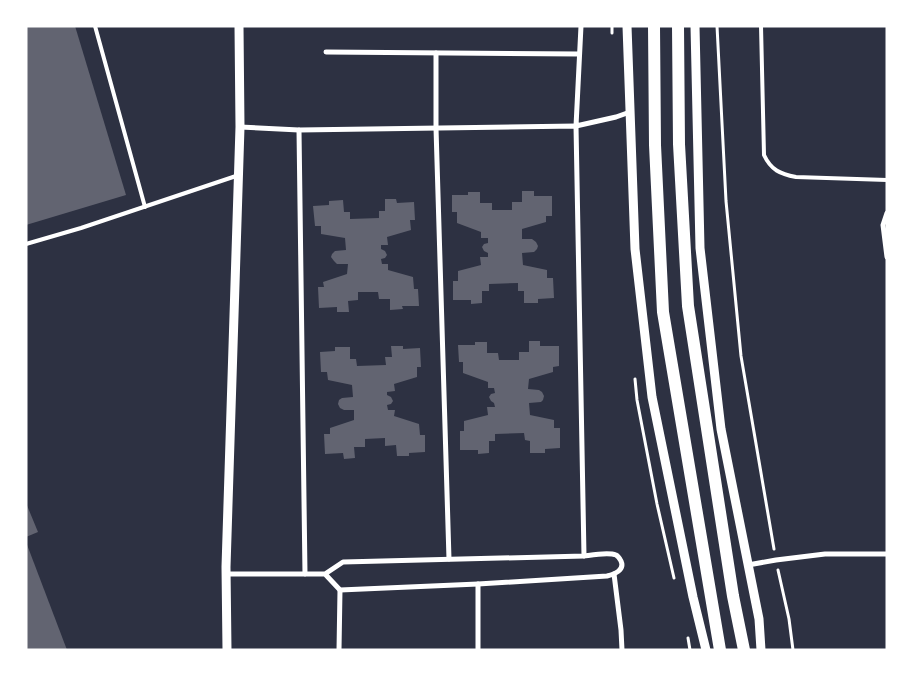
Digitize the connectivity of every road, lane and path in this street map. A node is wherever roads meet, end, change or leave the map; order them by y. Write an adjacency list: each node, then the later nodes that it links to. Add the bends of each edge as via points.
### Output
1 (95, 26): 20 (lane)
2 (239, 26): 15 (street)
3 (580, 26): 12 (street)
4 (627, 26): 13 (street)
5 (654, 26): 40 (main road, via 655,145 663,312)
6 (678, 26): 41 (main road, via 679,144 688,306)
7 (695, 26): 28 (street, via 700,248 721,429)
8 (717, 26): 27 (path, via 726,201 741,356)
9 (761, 26): 19 (lane, via 764,155 767,162 782,174 796,177)
10 (326, 52): 11 (street)
11 (436, 53): 12 (street); 16 (street)
12 (579, 54): 14 (street)
13 (630, 112): 14 (street); 39 (street, via 635,248 652,397)
14 (576, 126): 16 (street); 25 (street)
15 (240, 127): 17 (street); 18 (street)
16 (436, 128): 17 (street); 26 (street)
17 (299, 130): 30 (street)
18 (239, 175): 20 (lane); 29 (street)
19 (887, 180)
20 (145, 207): 22 (lane)
21 (887, 213): 23 (street, via 883,225)
22 (26, 244)
23 (887, 257)
24 (887, 554): 27 (street, via 825,554)
25 (584, 556): 26 (street); 32 (street, via 617,555 622,565)
26 (449, 560): 31 (street, via 343,562)
27 (776, 560): 28 (street); 43 (path)
28 (748, 565): 42 (street, via 759,619)
29 (226, 574): 30 (street); 35 (street)
30 (305, 574): 31 (street)
31 (325, 574): 34 (street)
32 (614, 574): 33 (street); 38 (street)
33 (478, 584): 34 (street); 37 (street)
34 (340, 590): 36 (street)
35 (226, 650)
36 (339, 650)
37 (478, 650)
38 (622, 650)
39 (706, 650)
40 (720, 650)
41 (744, 650)
42 (761, 650)
43 (793, 650)

